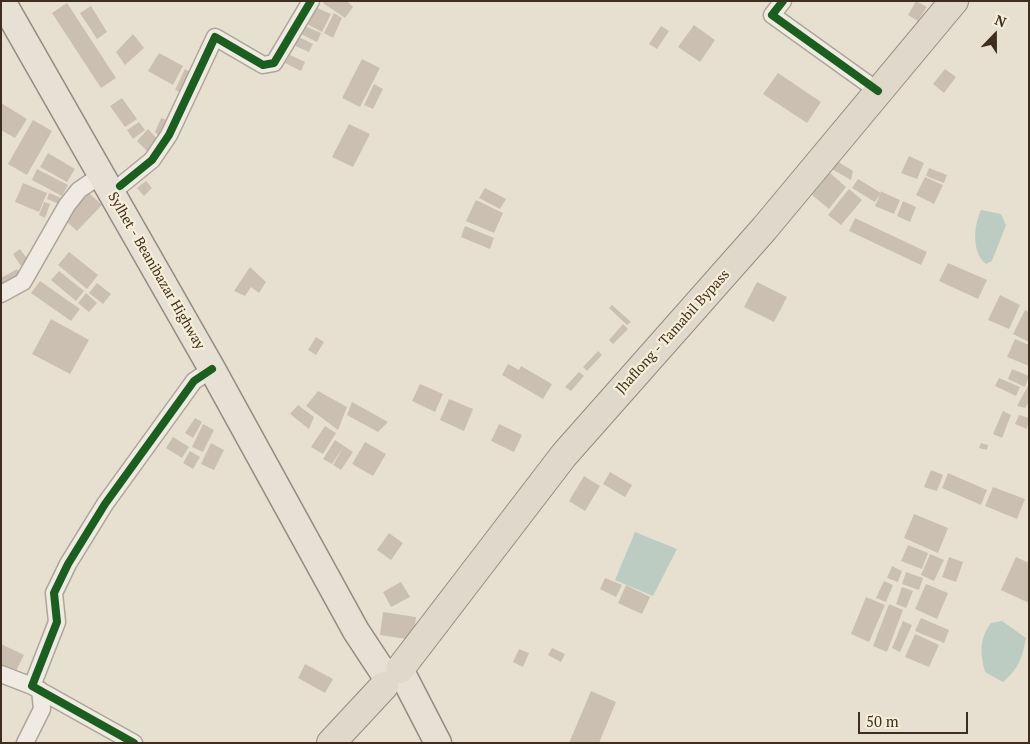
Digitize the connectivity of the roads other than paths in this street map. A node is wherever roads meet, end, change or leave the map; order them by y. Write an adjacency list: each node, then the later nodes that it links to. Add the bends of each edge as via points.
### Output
1 (2, 1): 7 (main road, Sylhet - Beanibazar Highway)
2 (14, 1): 7 (main road, Sylhet - Beanibazar Highway)
3 (311, 1): 7 (street, via 274,63 264,65 215,38 169,134 152,160)
4 (783, 1): 6 (street, via 772,15)
5 (954, 1): 6 (highway, Jhaflong - Tamabil Bypass)
6 (878, 92): 11 (highway, Jhaflong - Tamabil Bypass, via 764,229 564,455)
7 (110, 180): 8 (street, via 79,190 23,282); 9 (main road, Sylhet - Beanibazar Highway); 11 (main road, Sylhet - Beanibazar Highway, via 221,363)
8 (1, 294)
9 (212, 369): 11 (main road, Sylhet - Beanibazar Highway, via 356,631); 12 (street, via 194,381 105,504 68,564 54,593 57,622)
10 (1, 674): 12 (street)
11 (393, 677): 15 (highway, Jhaflong - Tamabil Bypass); 16 (main road); 17 (main road)
12 (36, 688): 13 (street, via 42,709); 14 (street)
13 (26, 743)
14 (134, 743)
15 (331, 743)
16 (422, 743)
17 (438, 743)

